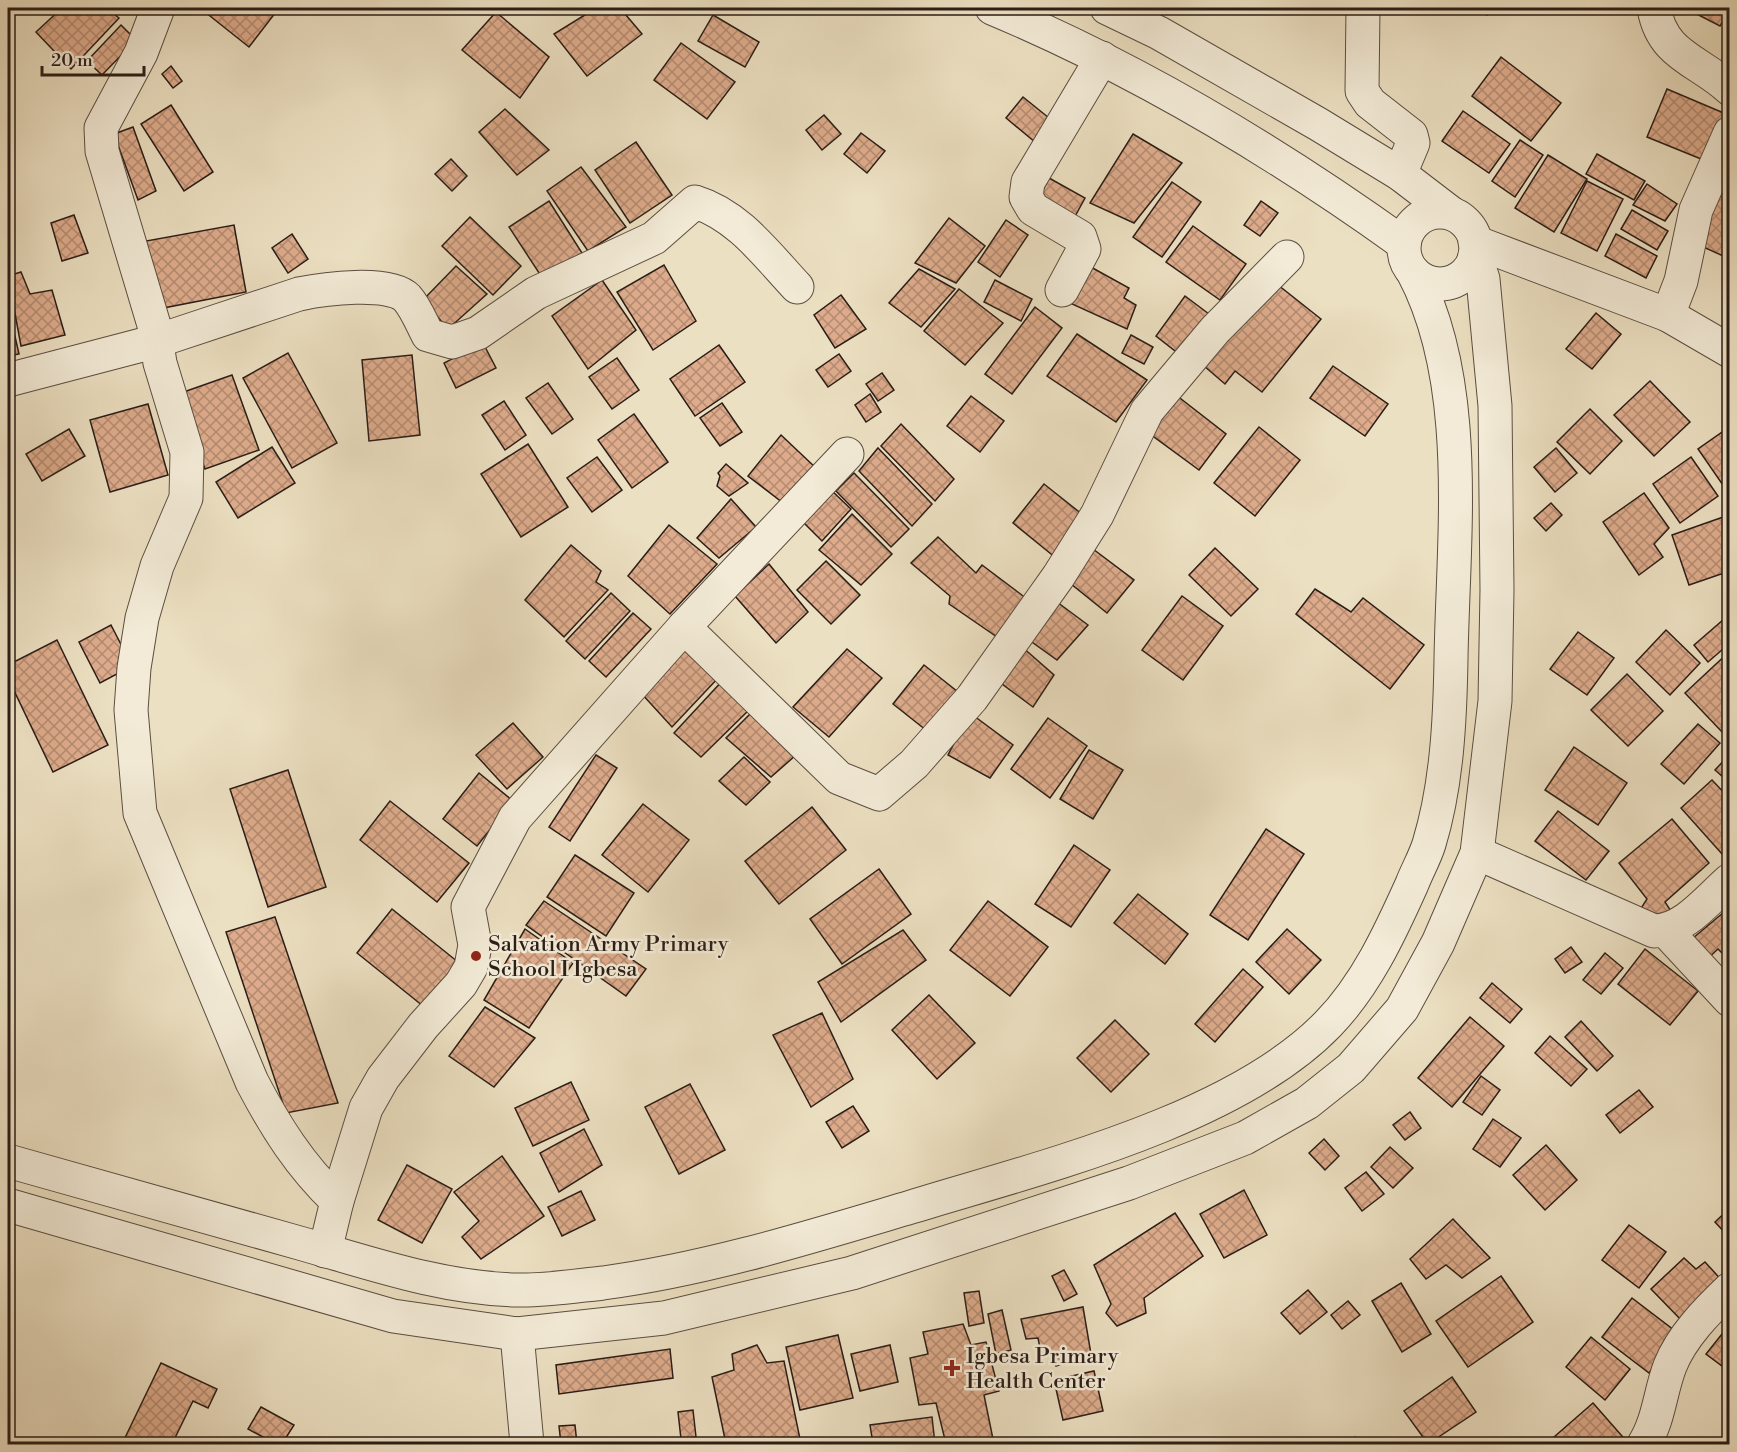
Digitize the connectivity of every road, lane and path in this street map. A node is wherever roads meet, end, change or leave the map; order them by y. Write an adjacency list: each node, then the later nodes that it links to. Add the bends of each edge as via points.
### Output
1 (158, 8): 17 (street, via 141,53 101,128 102,151)
2 (992, 8): 6 (street)
3 (1107, 8): 9 (street, via 1159,33)
4 (1363, 8): 9 (street, via 1362,91 1370,103 1411,135 1413,143)
5 (1654, 8): 7 (street, via 1664,36 1675,51)
6 (1102, 58): 13 (street, via 1357,208); 15 (street, via 1028,182 1026,197 1034,209 1080,237 1084,249)
7 (1730, 89)
8 (1730, 132): 16 (street, via 1696,210 1684,270)
9 (1400, 174): 10 (street)
10 (1451, 213): 11 (street, via 1467,225); 13 (street, via 1435,212 1420,217 1409,229)
11 (1475, 249): 13 (street, via 1470,267 1449,283 1429,282); 16 (street); 22 (street, via 1483,279 1495,406 1497,590 1495,701)
12 (1287, 257): 21 (street, via 1215,330 1146,411 1097,514 1058,577 972,698 914,764 879,794 839,778)
13 (1408, 258): 29 (street, via 1438,330 1451,422 1455,539 1450,716 1428,845 1374,962 1320,1032 1220,1099 1116,1143 845,1227 650,1276 517,1290 403,1275)
14 (797, 286): 17 (street, via 745,231 695,202 654,238 537,293 478,333 452,342 428,336 406,297 393,291 345,287 299,294)
15 (1062, 290)
16 (1668, 315): 18 (street)
17 (157, 341): 19 (street); 27 (street, via 187,452 186,498 157,566 142,618 134,668 130,710 140,813 252,1082 293,1152)
18 (1726, 344)
19 (8, 380)
20 (847, 454): 21 (street)
21 (684, 627): 27 (street, via 524,806 507,832 468,907 475,945 471,967 373,1093 353,1142)
22 (1477, 853): 24 (street, via 1642,928); 31 (street, via 1438,943 1402,1009 1342,1075 1307,1103 1245,1138 1118,1186 852,1274 664,1318)
23 (1730, 880): 24 (street, via 1678,926)
24 (1666, 931): 25 (street)
25 (1730, 1000)
26 (8, 1161): 29 (street)
27 (337, 1201): 29 (street)
28 (8, 1205): 31 (street, via 393,1316)
29 (326, 1251)
30 (1730, 1288): 33 (street, via 1678,1349 1655,1427)
31 (517, 1334): 32 (street)
32 (526, 1444)
33 (1644, 1444)

